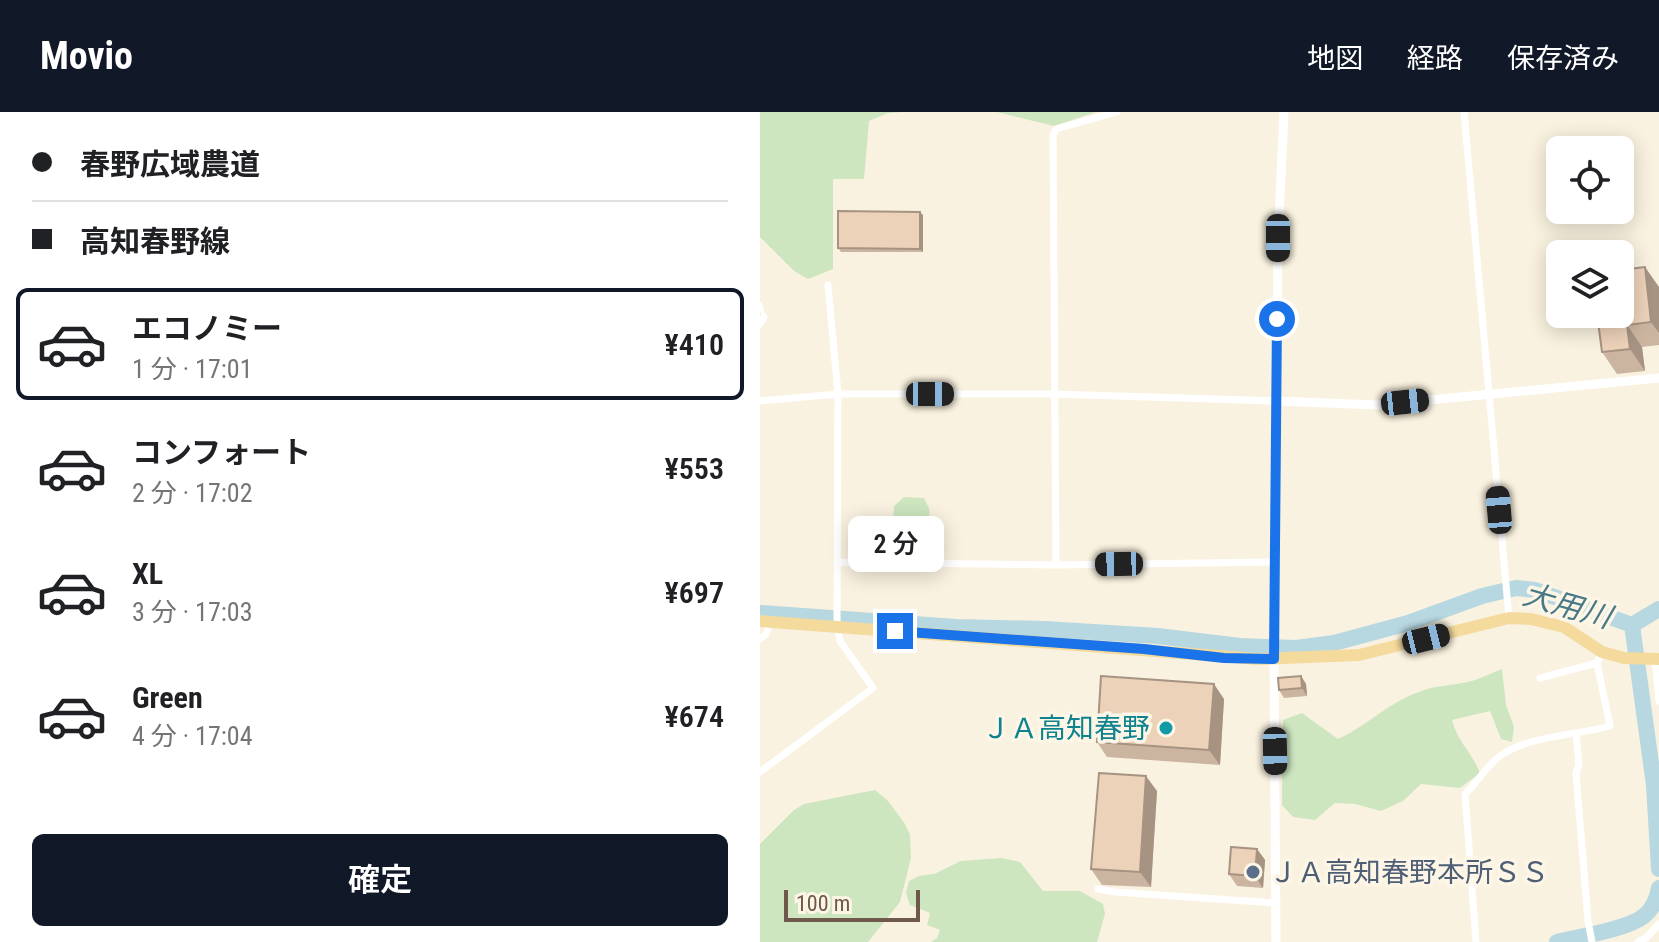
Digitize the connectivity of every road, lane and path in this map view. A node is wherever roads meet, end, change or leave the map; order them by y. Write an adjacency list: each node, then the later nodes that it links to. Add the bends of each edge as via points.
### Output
1 (1117, 112): 10 (street, via 1056,129 1053,135)
2 (1284, 112): 12 (street)
3 (1464, 112): 8 (street)
4 (828, 285): 9 (street)
5 (760, 304): 6 (lane)
6 (762, 320)
7 (1659, 378): 8 (street)
8 (1489, 393): 12 (street, via 1377,405); 16 (street)
9 (838, 394): 10 (street); 11 (street); 13 (street)
10 (1054, 394): 12 (street); 15 (street)
11 (760, 401)
12 (1276, 401): 14 (street)
13 (839, 562): 15 (street); 18 (street)
14 (1275, 562): 15 (street); 21 (street)
15 (1056, 565)
16 (1508, 612): 20 (main road, via 1564,627); 21 (main road, via 1359,655)
17 (765, 621): 18 (main road); 19 (street, via 766,634)
18 (837, 624): 21 (main road); 26 (street, via 840,641 873,688)
19 (760, 639)
20 (1600, 657): 22 (main road); 23 (street); 25 (street, via 1610,726)
21 (1274, 659): 28 (street)
22 (1656, 659): 24 (street)
23 (1540, 678)
24 (1659, 701)
25 (1576, 735): 31 (street, via 1518,745 1489,766 1465,794); 32 (street)
26 (760, 772)
27 (1098, 889): 28 (street)
28 (1277, 903): 30 (street)
29 (1659, 924): 33 (street)
30 (1276, 942)
31 (1476, 942)
32 (1592, 942)
33 (1638, 942)

